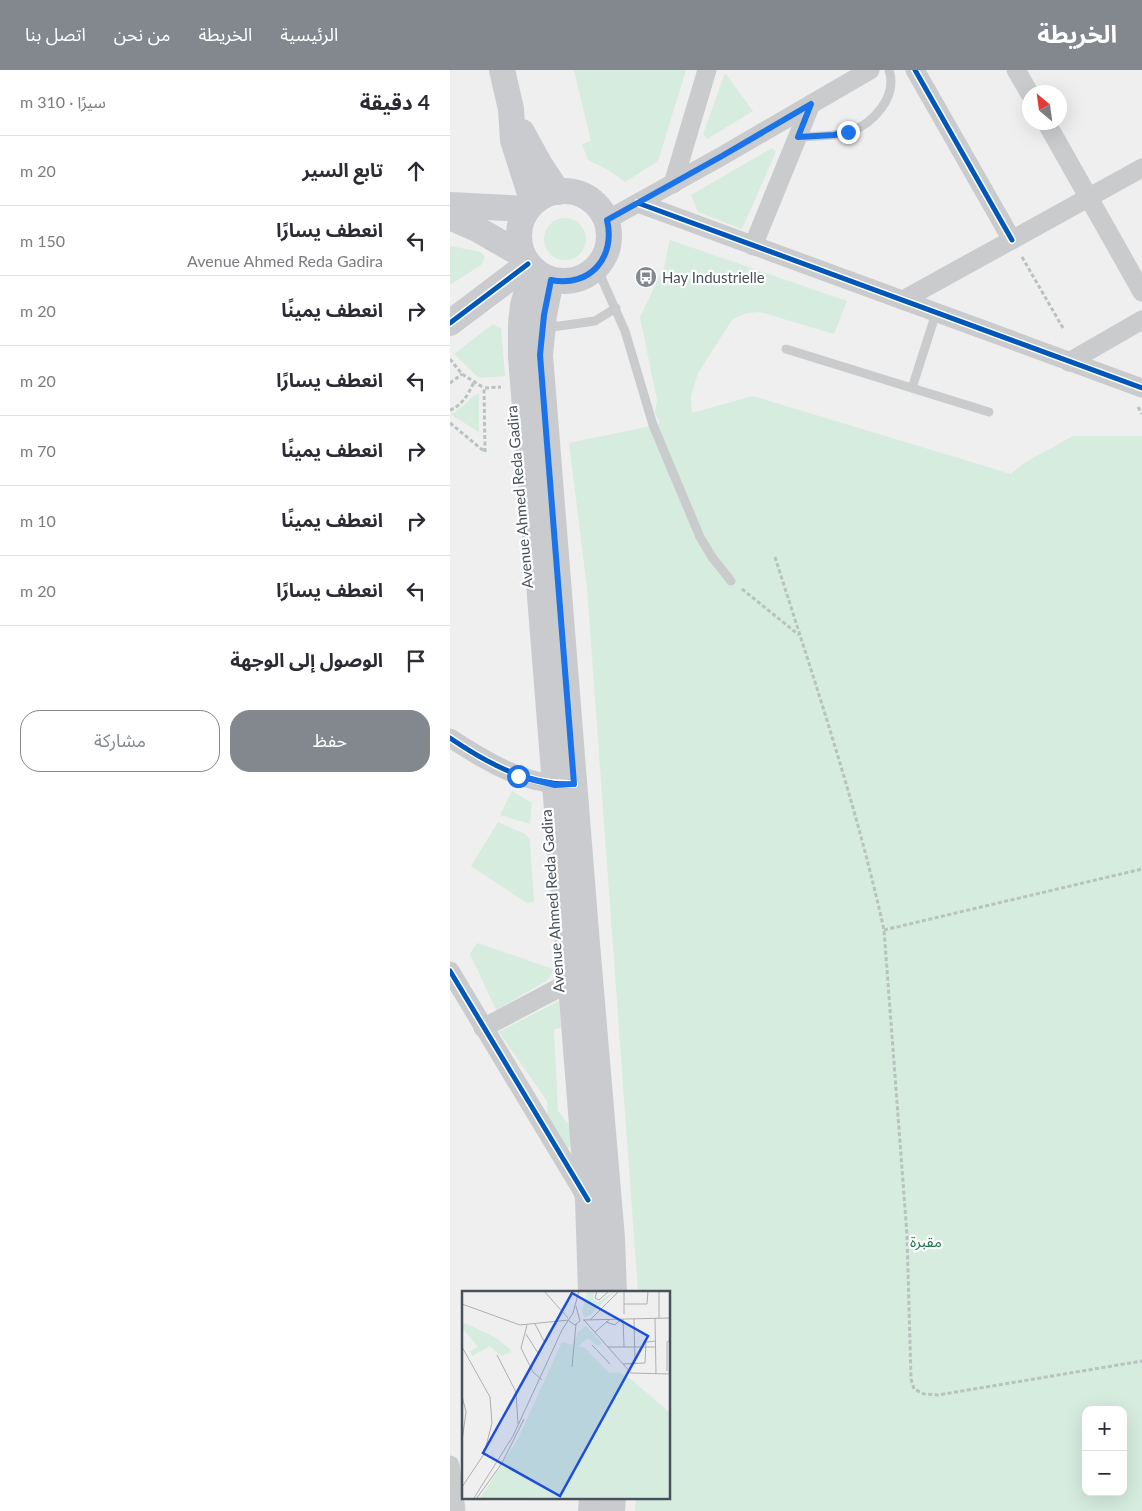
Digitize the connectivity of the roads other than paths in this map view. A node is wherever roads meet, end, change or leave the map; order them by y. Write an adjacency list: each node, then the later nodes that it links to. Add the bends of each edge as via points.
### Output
1 (502, 70): 9 (main road)
2 (707, 70): 13 (street)
3 (870, 70): 8 (street)
4 (889, 70): 11 (lane, via 892,79 889,94 884,105 867,122 848,132)
5 (915, 70): 21 (street)
6 (1016, 70): 7 (street)
7 (1025, 85)
8 (811, 104): 11 (street); 13 (street)
9 (511, 109): 14 (main road); 18 (main road, via 513,140)
10 (1051, 130): 15 (street)
11 (798, 137): 22 (street)
12 (1142, 168): 15 (street)
13 (673, 184): 16 (street)
14 (558, 192): 18 (main road, via 545,195); 20 (main road, via 568,191 587,197)
15 (1089, 198): 21 (street); 25 (street)
16 (638, 203): 20 (street); 22 (street)
17 (450, 205): 18 (main road)
18 (530, 206): 23 (main road, via 519,227 519,246)
19 (450, 217): 23 (main road, via 477,229)
20 (607, 220): 24 (main road, via 609,240)
21 (1012, 240): 26 (street)
22 (753, 246): 26 (street)
23 (534, 267): 24 (main road, via 570,281); 30 (main road); 31 (main road, Avenue Ahmed Reda Gadira); 39 (main road, Avenue Ahmed Reda Gadira, via 523,305 521,357)
24 (597, 268): 27 (lane)
25 (1142, 292)
26 (903, 300): 28 (street)
27 (616, 308): 31 (lane, via 595,321); 37 (lane, via 653,425 700,537)
28 (936, 313): 33 (street); 34 (lane)
29 (1142, 320): 33 (street)
30 (450, 323)
31 (542, 328): 39 (main road, Avenue Ahmed Reda Gadira, via 540,355)
32 (786, 348): 34 (lane)
33 (1069, 362): 35 (street)
34 (912, 388): 36 (lane)
35 (1142, 388)
36 (989, 412)
37 (731, 581)
38 (450, 738): 39 (street, via 518,776)
39 (565, 784): 41 (main road, Avenue Ahmed Reda Gadira); 45 (main road, Avenue Ahmed Reda Gadira, via 612,1228)
40 (450, 971): 42 (street)
41 (570, 982): 42 (street); 43 (main road, Avenue Ahmed Reda Gadira)
42 (483, 1028): 43 (street)
43 (588, 1200): 44 (main road, Avenue Ahmed Reda Gadira)
44 (591, 1291)
45 (614, 1291)
46 (450, 1466): 49 (street)
47 (592, 1498): 50 (main road)
48 (613, 1498): 51 (main road)
49 (456, 1511)
50 (591, 1511)
51 (612, 1511)

